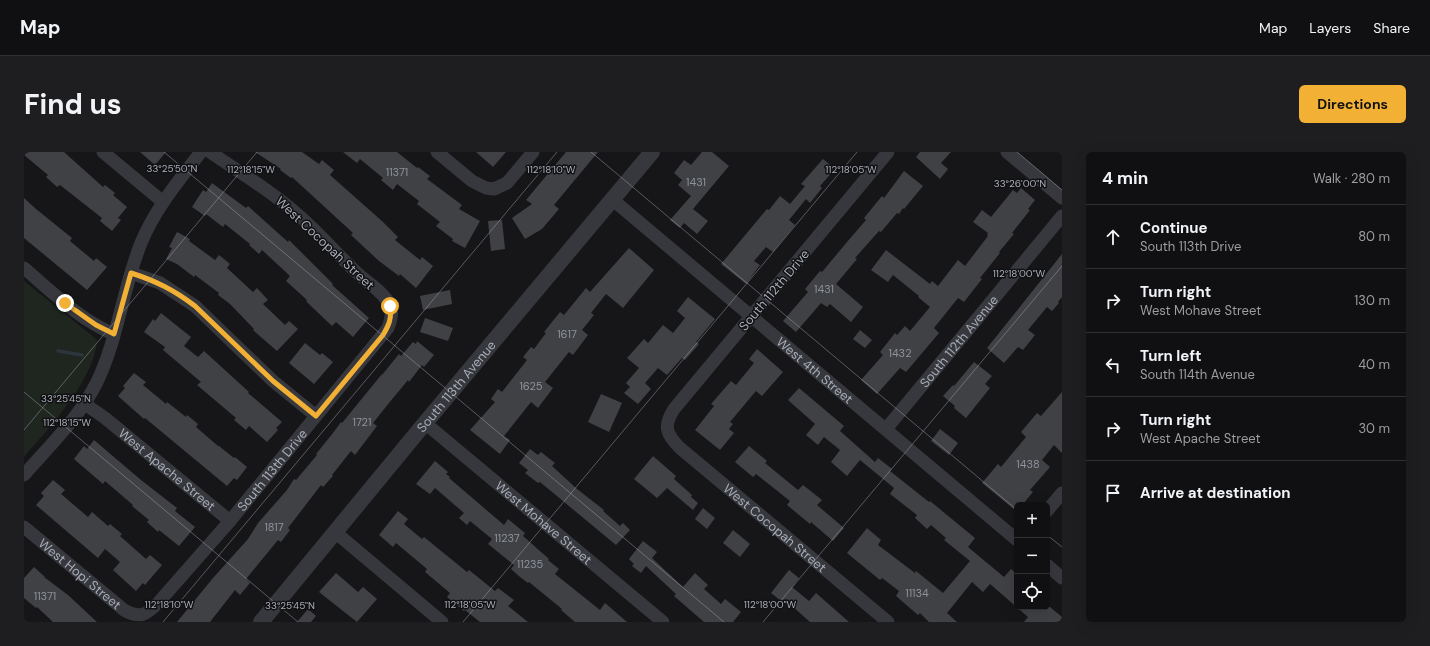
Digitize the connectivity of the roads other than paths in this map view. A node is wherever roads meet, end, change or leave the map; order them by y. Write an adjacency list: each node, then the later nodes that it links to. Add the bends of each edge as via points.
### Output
1 (103, 152): 11 (street)
2 (201, 152): 11 (street)
3 (210, 152): 15 (street, West Cocopah Street, via 276,196 301,218 387,300)
4 (437, 152): 5 (street, via 472,181 494,189 507,183)
5 (533, 152)
6 (652, 152): 10 (street, South 113th Avenue)
7 (888, 152): 16 (street, South 112th Drive)
8 (1007, 152): 9 (street)
9 (1062, 198)
10 (613, 200): 16 (street, West 4th Street); 20 (street, South 113th Avenue)
11 (163, 202): 14 (street, via 146,232)
12 (1062, 216): 22 (street, South 112th Avenue)
13 (24, 268): 17 (street, via 81,315)
14 (131, 273): 17 (street); 19 (street, via 160,283 184,297 273,381)
15 (392, 314): 19 (street, South 113th Drive, via 383,335)
16 (751, 317): 21 (street, South 112th Drive, via 674,409 668,420); 22 (street, West 4th Street)
17 (114, 334): 18 (street, via 103,369)
18 (85, 404): 23 (street); 26 (street, West Apache Street)
19 (316, 416): 26 (street, South 113th Drive)
20 (425, 423): 28 (street, South 113th Avenue); 35 (street, West Mohave Street)
21 (667, 430): 36 (street, West Cocopah Street, via 680,448)
22 (886, 430): 29 (street, West 4th Street)
23 (24, 475)
24 (1062, 493): 25 (street)
25 (1050, 507)
26 (230, 520): 32 (street, South 113th Drive, via 158,603 147,613)
27 (24, 526): 32 (street, West Hopi Street, via 118,606)
28 (335, 532): 33 (street, South 113th Avenue); 34 (street)
29 (1015, 538)
30 (1050, 568): 31 (street)
31 (1062, 578)
32 (139, 616)
33 (261, 622)
34 (442, 622)
35 (663, 622)
36 (888, 622)

